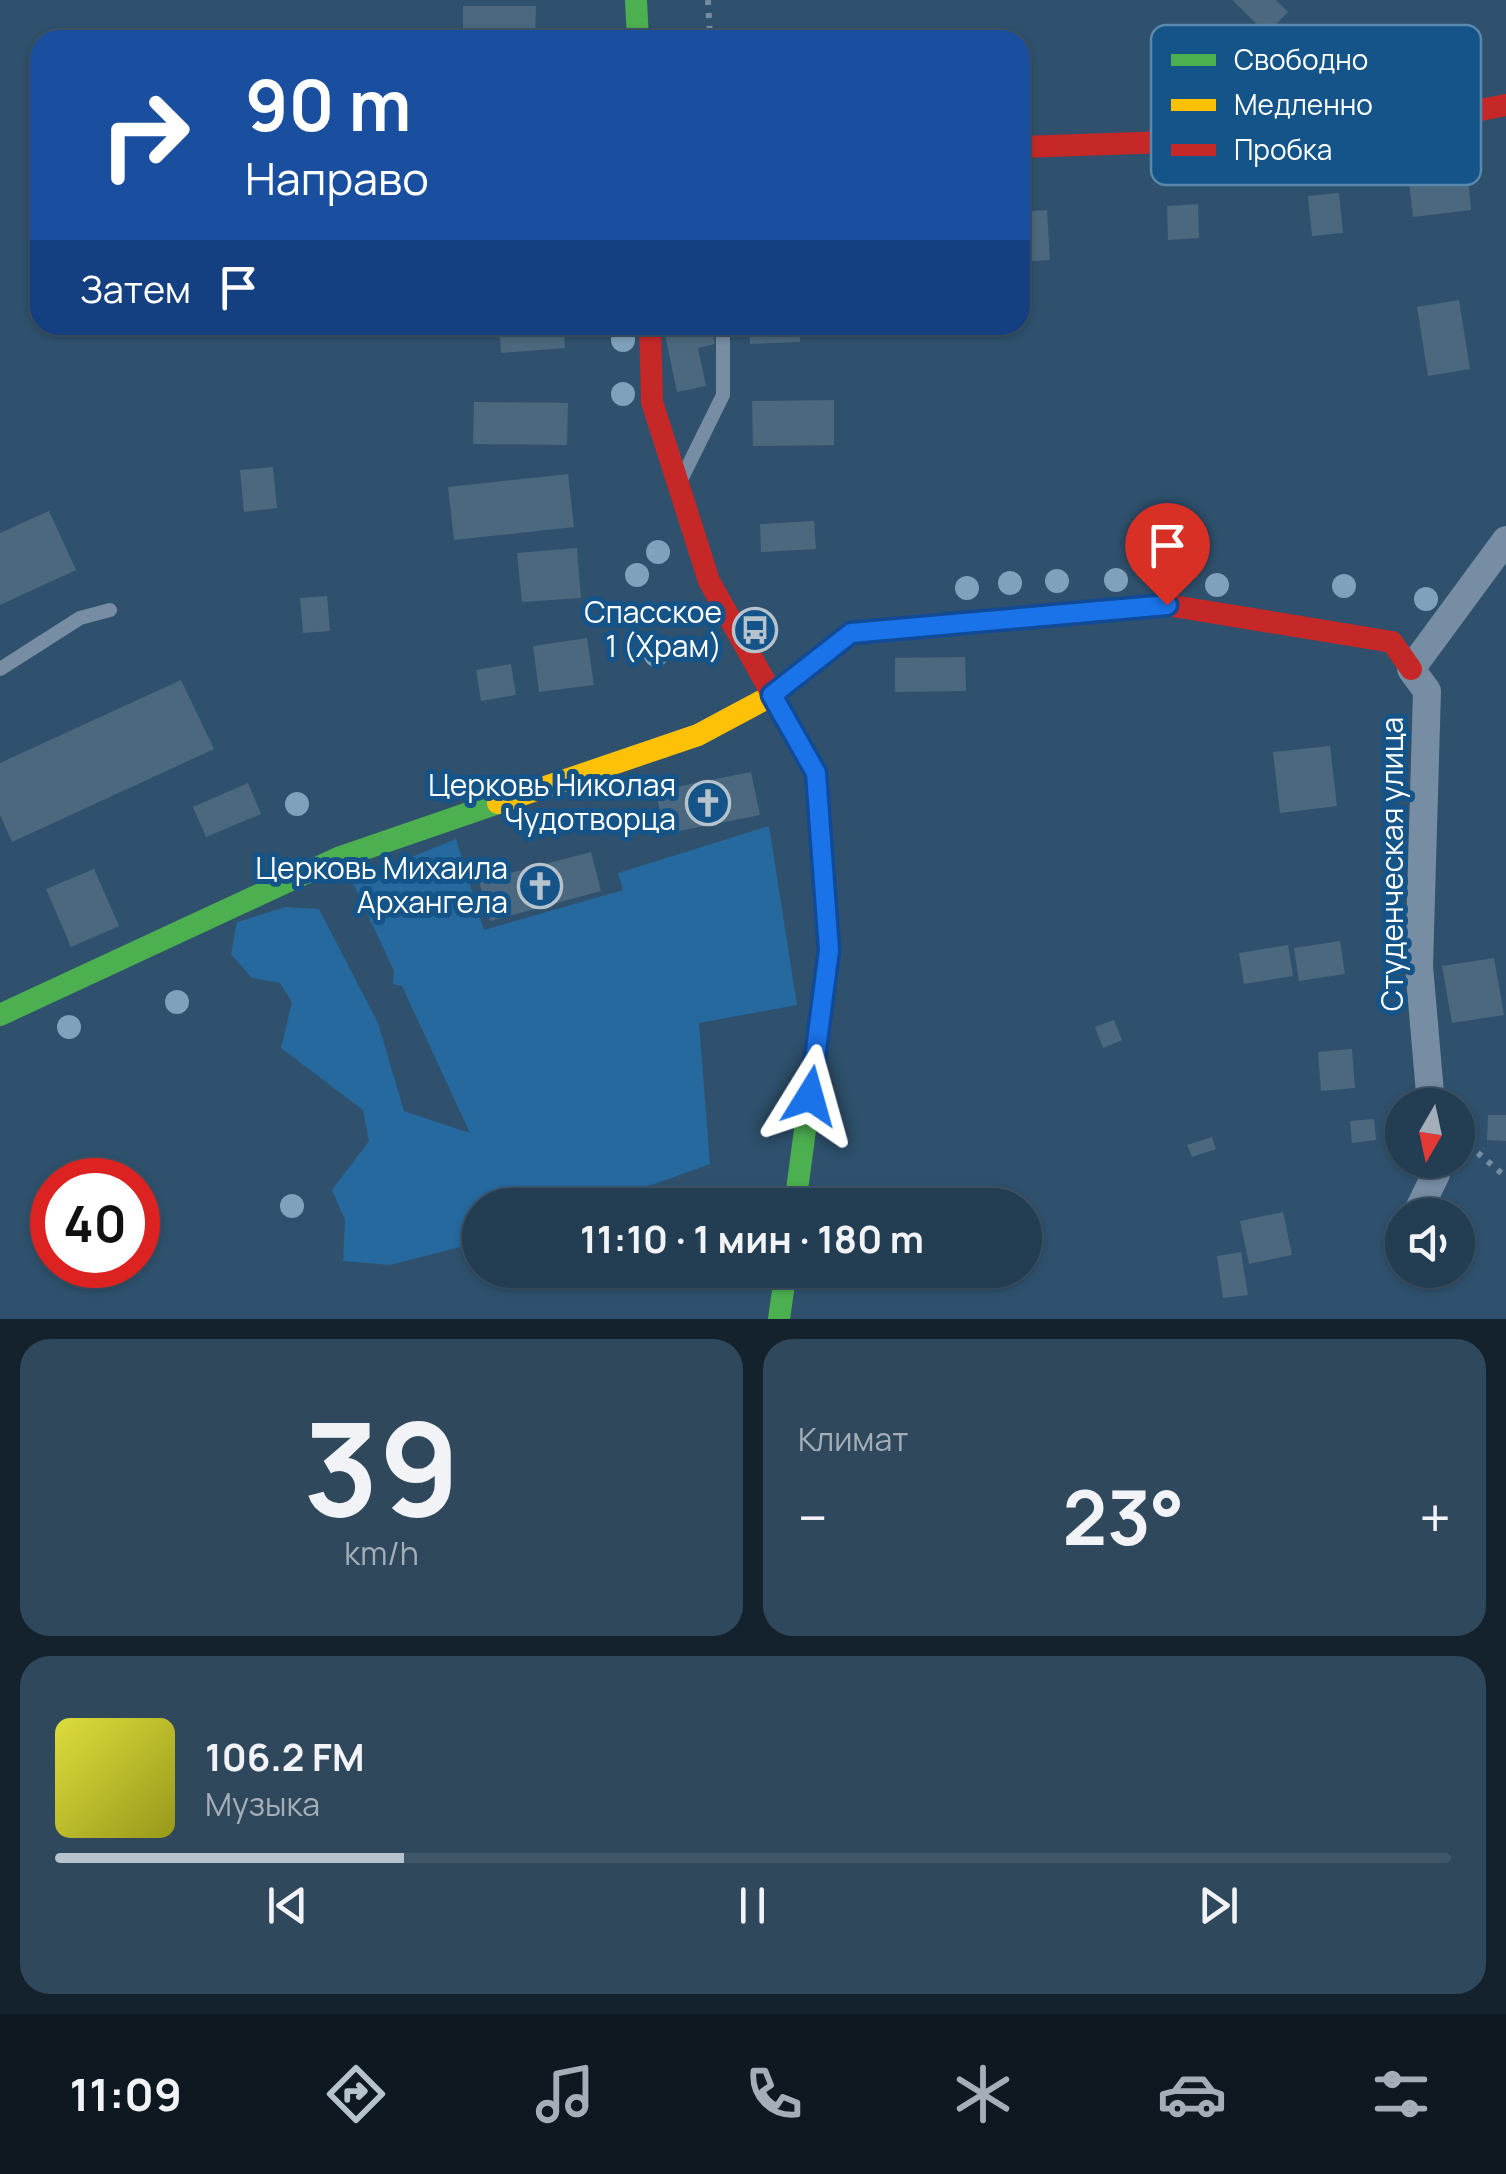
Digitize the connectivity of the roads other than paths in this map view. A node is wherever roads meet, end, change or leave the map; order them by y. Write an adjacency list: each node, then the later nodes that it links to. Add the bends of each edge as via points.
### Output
1 (636, 0): 2 (street)
2 (638, 30)
3 (1506, 104): 4 (street)
4 (1481, 109)
5 (1151, 143): 6 (street)
6 (1030, 147)
7 (650, 335): 9 (street, via 652,402)
8 (723, 335): 9 (lane, via 724,395)
9 (679, 486): 14 (street, via 709,581)
10 (1506, 540): 12 (street)
11 (110, 610): 13 (lane, via 80,618)
12 (1411, 668): 14 (street, via 1392,642 1167,605 851,633); 16 (street, Студенческая улица, via 1427,690 1419,966)
13 (0, 669)
14 (772, 695): 15 (street, via 698,735 338,858); 17 (street, via 816,773 829,950)
15 (0, 1015)
16 (1430, 1088)
17 (797, 1188)
18 (783, 1288): 19 (street)
19 (779, 1319)

